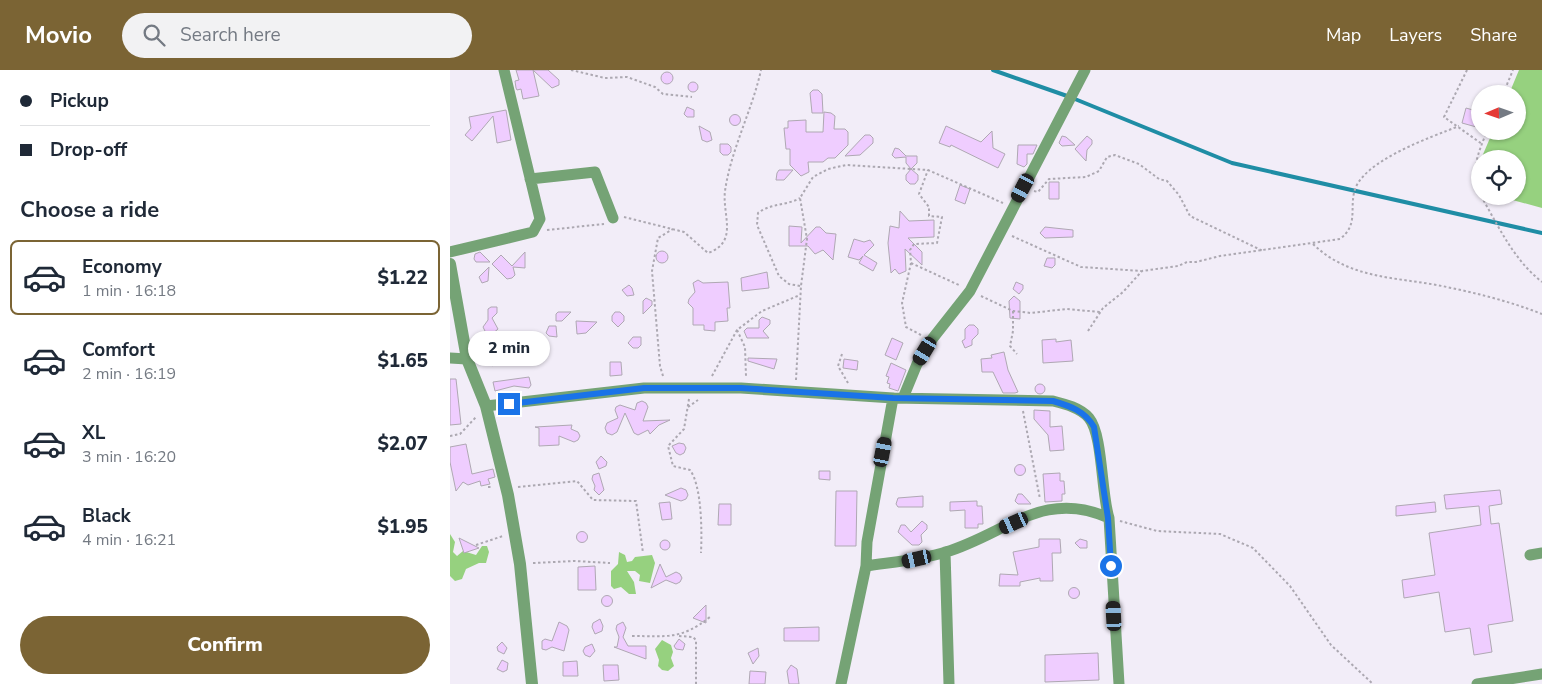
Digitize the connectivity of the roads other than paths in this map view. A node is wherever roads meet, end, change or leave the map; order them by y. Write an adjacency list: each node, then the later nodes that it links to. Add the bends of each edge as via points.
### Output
1 (504, 70): 3 (street)
2 (1085, 70): 9 (street, via 970,291 933,338)
3 (530, 179): 4 (street, via 595,172); 5 (street, via 540,219 533,232)
4 (613, 218)
5 (450, 252)
6 (450, 264): 8 (street)
7 (450, 358): 8 (street)
8 (467, 359): 10 (street)
9 (898, 398): 10 (street, via 741,388 615,389); 11 (street, via 1053,401 1068,405 1088,417 1094,427); 15 (street, via 867,542)
10 (486, 406): 17 (street, via 515,532)
11 (1108, 518): 12 (street, via 1072,506 1043,509); 20 (street)
12 (945, 552): 15 (street); 19 (street)
13 (1542, 553): 14 (street)
14 (1530, 555)
15 (866, 566): 18 (street)
16 (1542, 674): 21 (street)
17 (532, 684)
18 (841, 684)
19 (949, 684)
20 (1119, 684)
21 (1477, 684)

